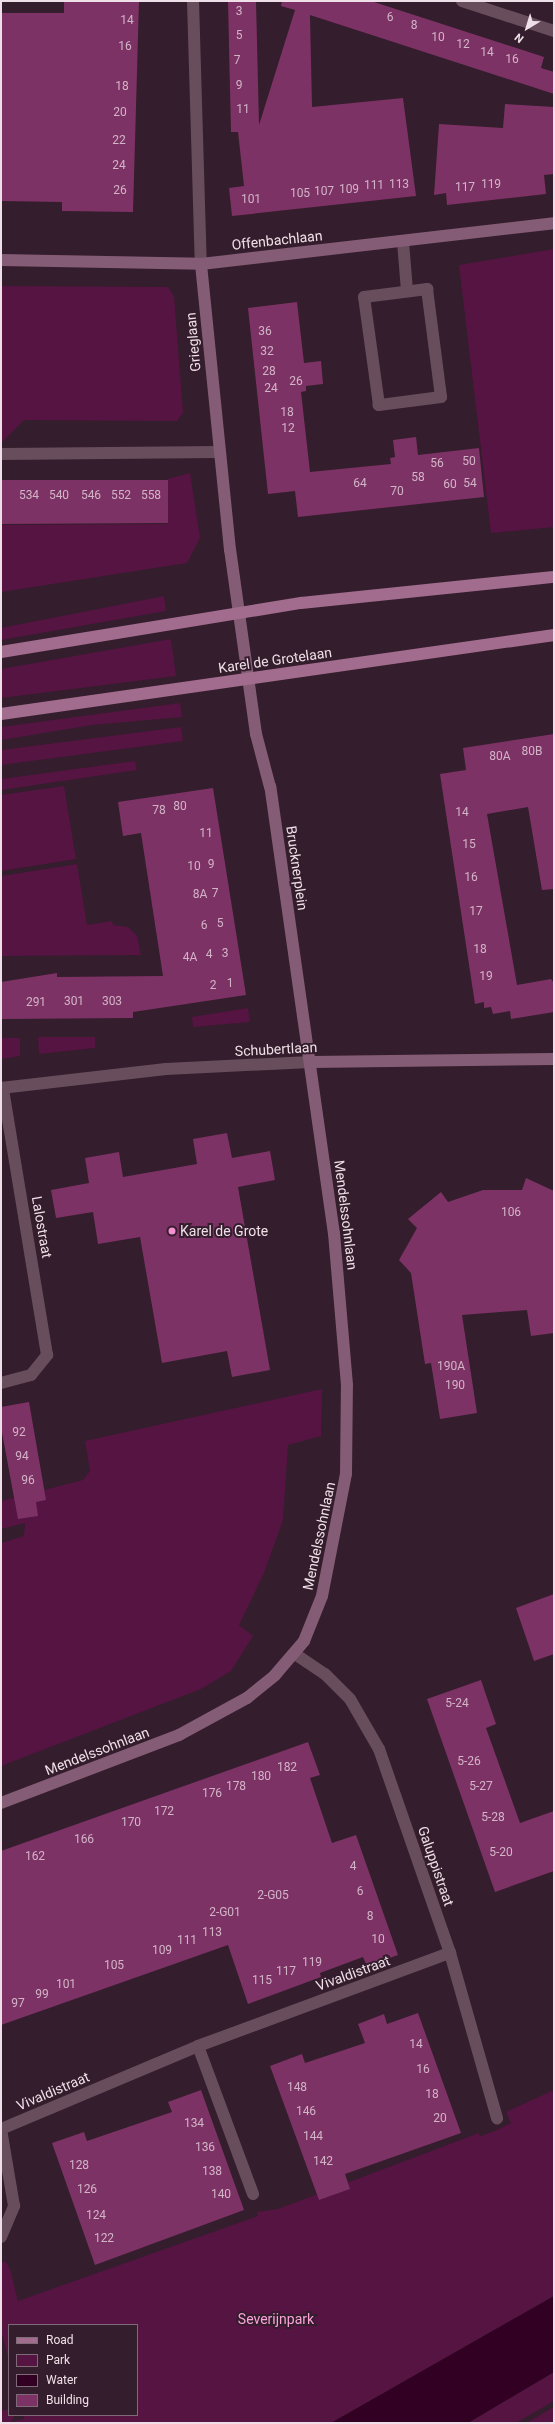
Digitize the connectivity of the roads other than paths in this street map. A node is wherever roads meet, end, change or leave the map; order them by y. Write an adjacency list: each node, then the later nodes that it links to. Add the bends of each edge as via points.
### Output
1 (193, 1): 7 (street, Grieglaan)
2 (462, 1): 3 (street)
3 (554, 31)
4 (554, 223): 5 (street, Offenbachlaan)
5 (403, 242): 7 (street, Offenbachlaan); 8 (street)
6 (1, 260): 7 (street, Offenbachlaan)
7 (201, 264): 9 (street, Grieglaan)
8 (407, 291): 8 (street, via 364,297 379,405 440,397 427,289)
9 (218, 452): 10 (street); 12 (street, Grieglaan)
10 (1, 454)
11 (554, 577): 12 (main road, via 462,584)
12 (239, 612): 14 (main road); 15 (street, Grieglaan)
13 (554, 635): 15 (main road, Karel de Grotelaan)
14 (1, 652)
15 (248, 679): 16 (main road, Karel de Grotelaan); 18 (street, Brucknerplein, via 258,743 270,787)
16 (1, 714)
17 (554, 1059): 18 (street, Schubertlaan)
18 (311, 1062): 19 (street, Schubertlaan, via 166,1069); 21 (street, Mendelssohnlaan, via 342,1310 347,1385 346,1474 322,1596)
19 (2, 1088): 20 (street, Lalostraat, via 47,1349 38,1369 21,1380)
20 (1, 1383)
21 (295, 1654): 22 (street, Mendelssohnlaan, via 247,1698 186,1732); 23 (street, Galuppistraat, via 325,1674 350,1699 379,1749)
22 (1, 1803)
23 (450, 1954): 24 (street, Vivaldistraat); 25 (street, Galuppistraat)
24 (198, 2046): 26 (street, Vivaldistraat); 27 (street)
25 (497, 2118)
26 (1, 2128): 28 (street, Vivaldistraat, via 14,2206)
27 (253, 2194)
28 (1, 2237)

